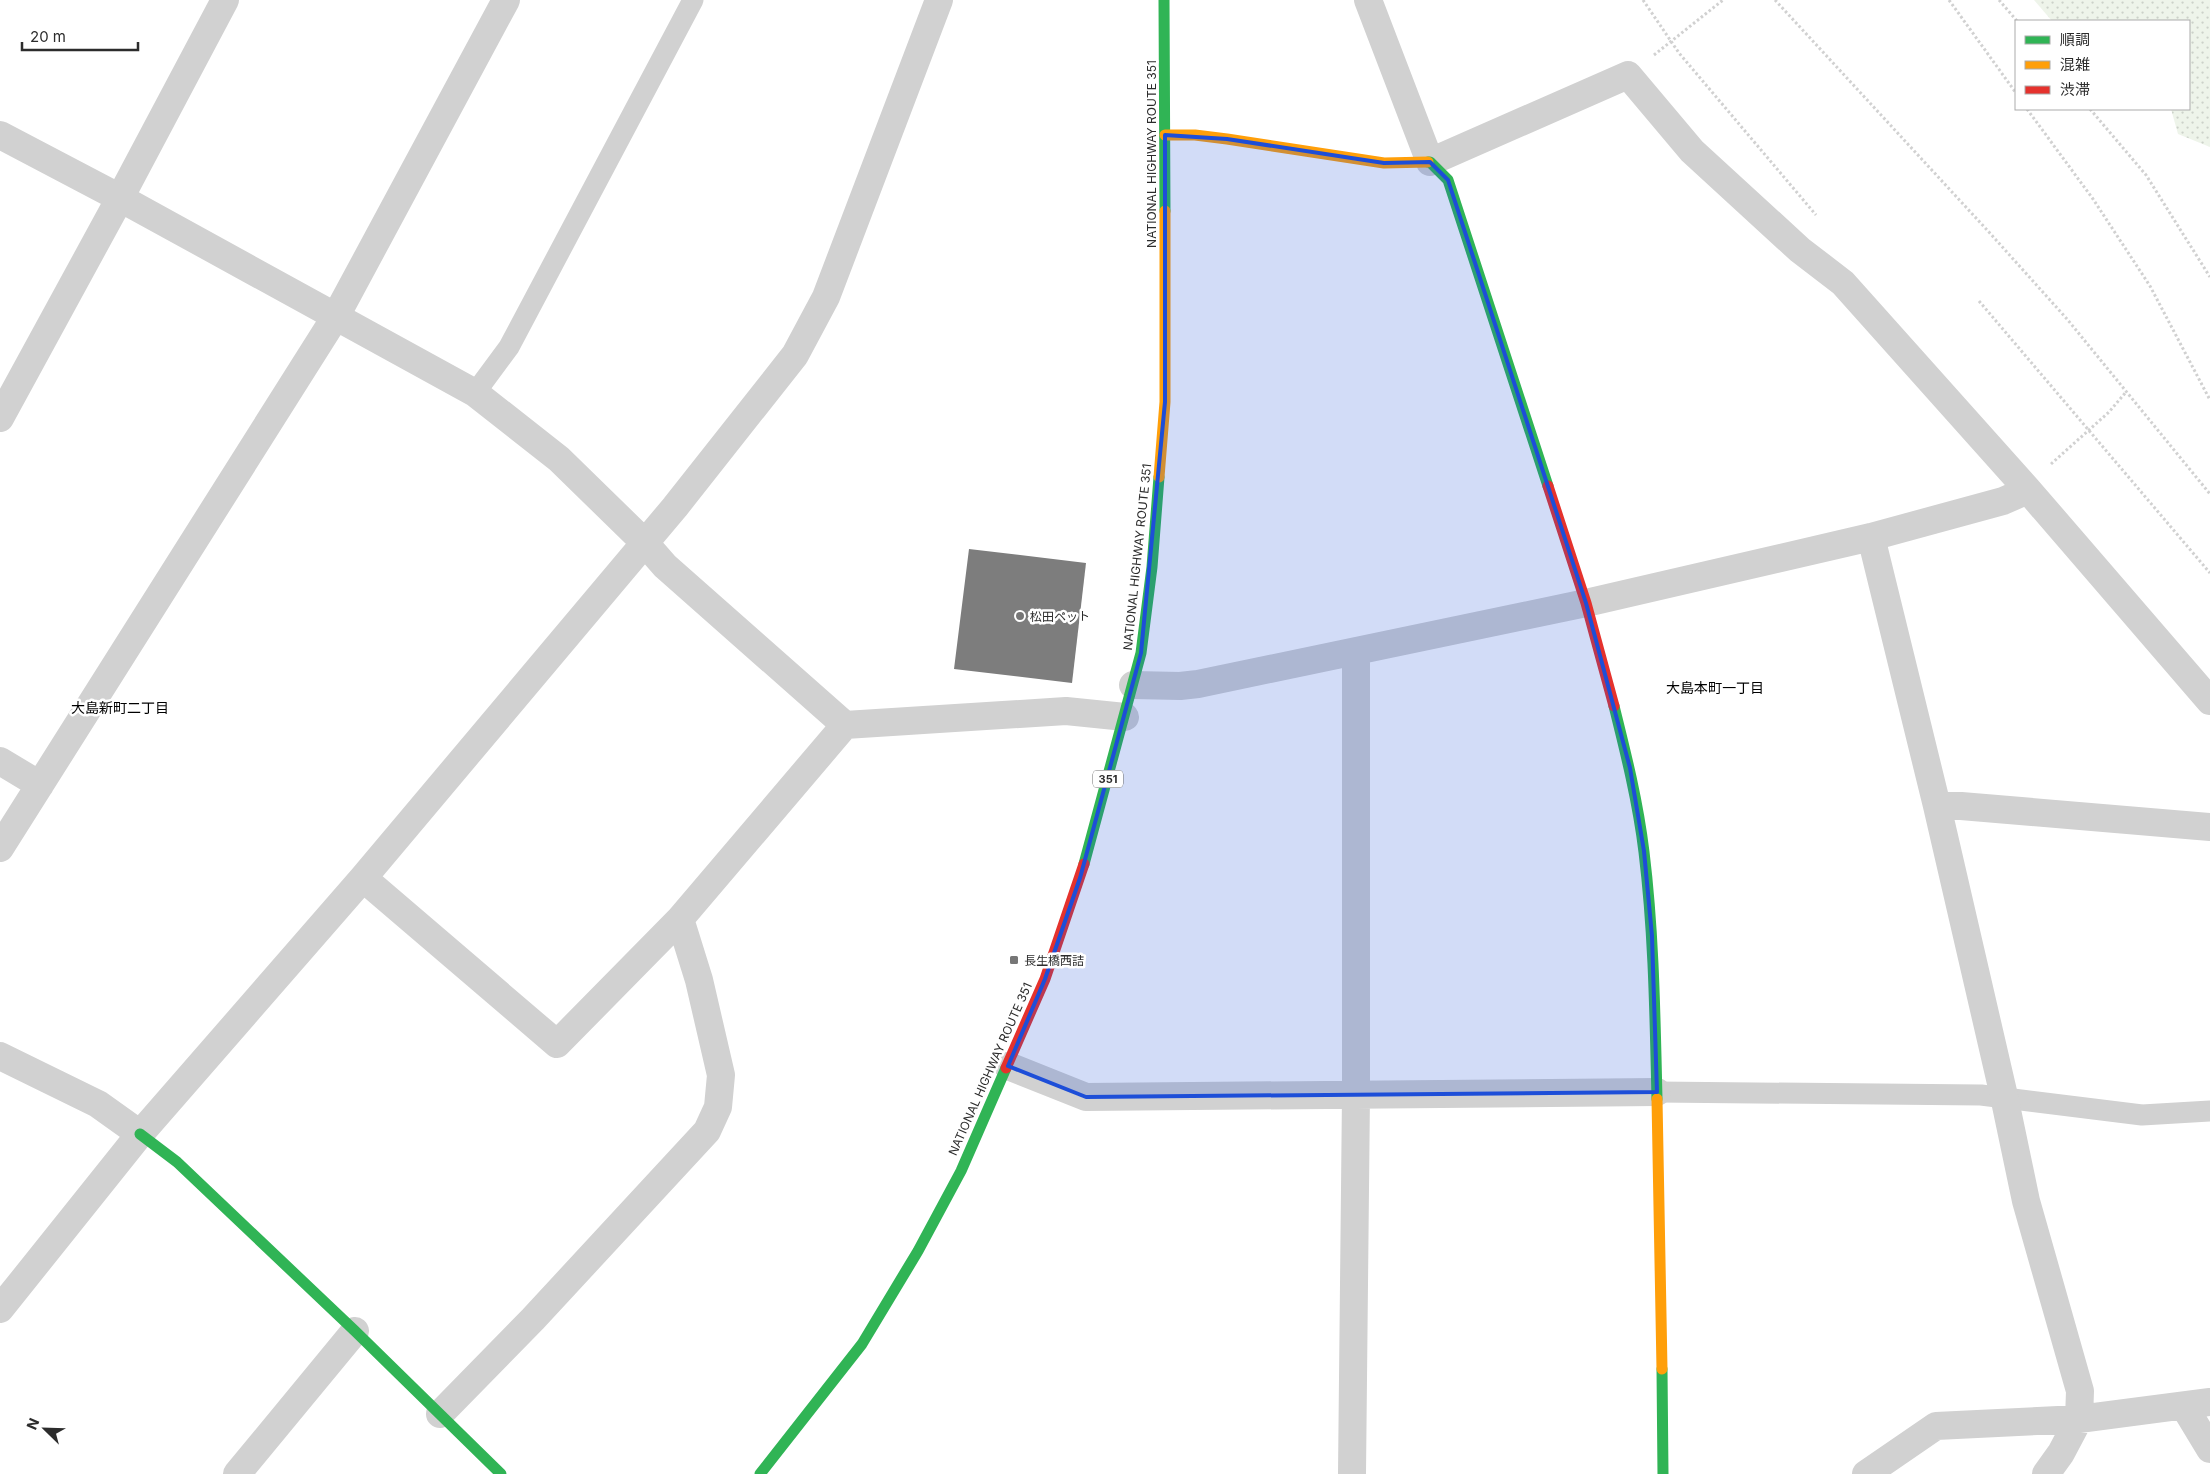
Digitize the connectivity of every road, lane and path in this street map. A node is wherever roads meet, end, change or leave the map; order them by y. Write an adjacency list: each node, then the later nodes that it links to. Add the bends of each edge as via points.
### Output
1 (225, 0): 21 (street)
2 (506, 0): 25 (street)
3 (693, 0): 27 (lane, via 509,347)
4 (939, 0): 35 (street, via 826,297 795,356)
5 (1164, 0): 19 (main road, NATIONAL HIGHWAY ROUTE 351 / 351)
6 (1368, 0): 20 (street)
7 (1643, 0): 13 (path)
8 (1722, 0): 13 (path)
9 (1775, 0): 26 (path, via 2067,319)
10 (1949, 0): 15 (path)
11 (1999, 0): 12 (path)
12 (2016, 20)
13 (1671, 41): 14 (path); 22 (path)
14 (1648, 60)
15 (2015, 92)
16 (2028, 110): 28 (path, via 2093,199 2150,286)
17 (2091, 110): 23 (path, via 2146,175)
18 (0, 135): 21 (street)
19 (1165, 135): 20 (main road, via 1227,139 1384,163); 39 (main road, NATIONAL HIGHWAY ROUTE 351 / 351, via 1166,402 1152,566 1141,653)
20 (1430, 162): 32 (street, via 1628,75 1692,151 1800,250 1843,283); 37 (main road, via 1448,180)
21 (120, 198): 25 (street); 29 (street)
22 (1822, 222)
23 (2210, 278)
24 (1979, 301): 30 (path)
25 (336, 316): 27 (street); 44 (street)
26 (2126, 392): 30 (path); 33 (path)
27 (475, 393): 35 (street, via 559,459)
28 (2210, 400)
29 (0, 418)
30 (2089, 430): 31 (path); 36 (path)
31 (2045, 469)
32 (2028, 490): 34 (street, via 2003,501); 40 (street)
33 (2210, 494)
34 (1871, 537): 37 (street); 45 (street)
35 (644, 542): 42 (street, via 665,566); 48 (street)
36 (2210, 574)
37 (1586, 603): 38 (street); 52 (main road, via 1630,768 1644,850 1652,936)
38 (1356, 652): 39 (street, via 1198,684); 53 (street)
39 (1133, 685): 41 (main road, NATIONAL HIGHWAY ROUTE 351 / 351)
40 (2210, 701)
41 (1125, 717): 42 (street, via 1066,711); 51 (main road, NATIONAL HIGHWAY ROUTE 351 / 351, via 1080,878 1045,979)
42 (845, 725): 49 (street)
43 (0, 761): 44 (street)
44 (40, 785): 47 (street)
45 (1937, 806): 46 (street); 54 (street)
46 (2210, 828)
47 (0, 848)
48 (363, 878): 49 (street, via 557,1044); 56 (street)
49 (680, 919): 60 (street, via 699,980 721,1075 718,1107 706,1131 540,1312)
50 (0, 1056): 56 (street, via 98,1104)
51 (1008, 1066): 53 (street, via 1086,1097); 65 (main road, NATIONAL HIGHWAY ROUTE 351 / 351, via 961,1171 862,1344)
52 (1657, 1092): 53 (street); 54 (lane); 67 (main road)
53 (1356, 1094): 66 (street)
54 (2004, 1096): 55 (lane, via 2142,1115); 61 (street, via 2026,1201 2080,1391)
55 (2210, 1111)
56 (140, 1134): 57 (street); 58 (main road, via 177,1162)
57 (0, 1309)
58 (355, 1331): 60 (main road); 63 (street)
59 (2197, 1404): 61 (street); 62 (street)
60 (440, 1414): 64 (main road)
61 (2079, 1419): 68 (street, via 1936,1426); 69 (street)
62 (2210, 1450)
63 (237, 1474)
64 (500, 1474)
65 (760, 1474)
66 (1352, 1474)
67 (1663, 1474)
68 (1866, 1474)
69 (2046, 1474)

